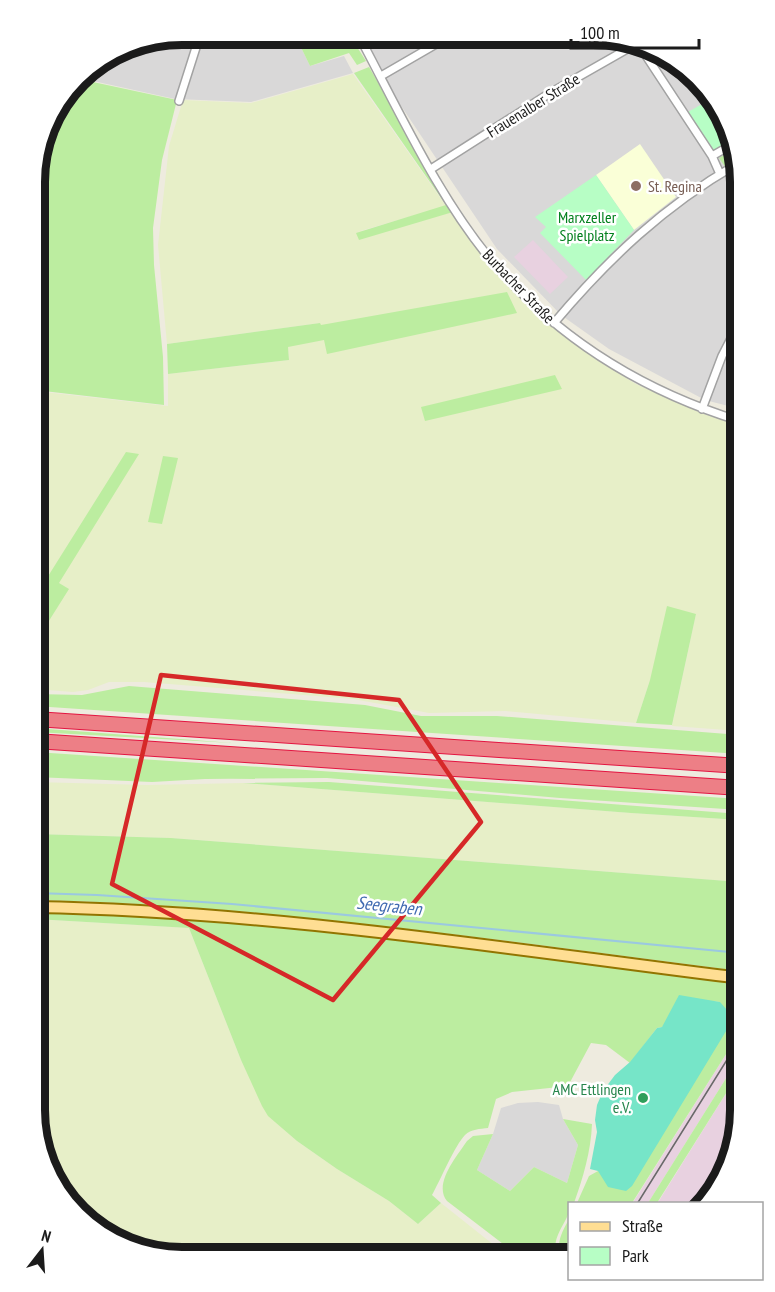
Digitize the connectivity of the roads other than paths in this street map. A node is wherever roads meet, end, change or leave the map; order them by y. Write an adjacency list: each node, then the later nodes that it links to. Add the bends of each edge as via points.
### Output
1 (197, 45): 7 (street)
2 (364, 45): 6 (street, Burbacher Straße)
3 (434, 45): 6 (street)
4 (627, 50): 11 (street, Frauenalber Straße, via 550,93)
5 (644, 55): 9 (street)
6 (381, 76): 11 (street, Burbacher Straße)
7 (179, 101)
8 (725, 148): 9 (street)
9 (712, 156): 12 (street)
10 (729, 169): 12 (street)
11 (431, 170): 13 (street, Burbacher Straße, via 488,256)
12 (720, 174): 13 (street, via 640,232)
13 (554, 323): 15 (street, Burbacher Straße, via 640,381)
14 (730, 340): 15 (street)
15 (702, 409): 16 (street, Burbacher Straße)
16 (730, 418)
17 (45, 720): 19 (highway)
18 (45, 742): 20 (highway)
19 (730, 765)
20 (730, 787)
21 (45, 907): 22 (main road, via 148,911 298,924)
22 (730, 977)

